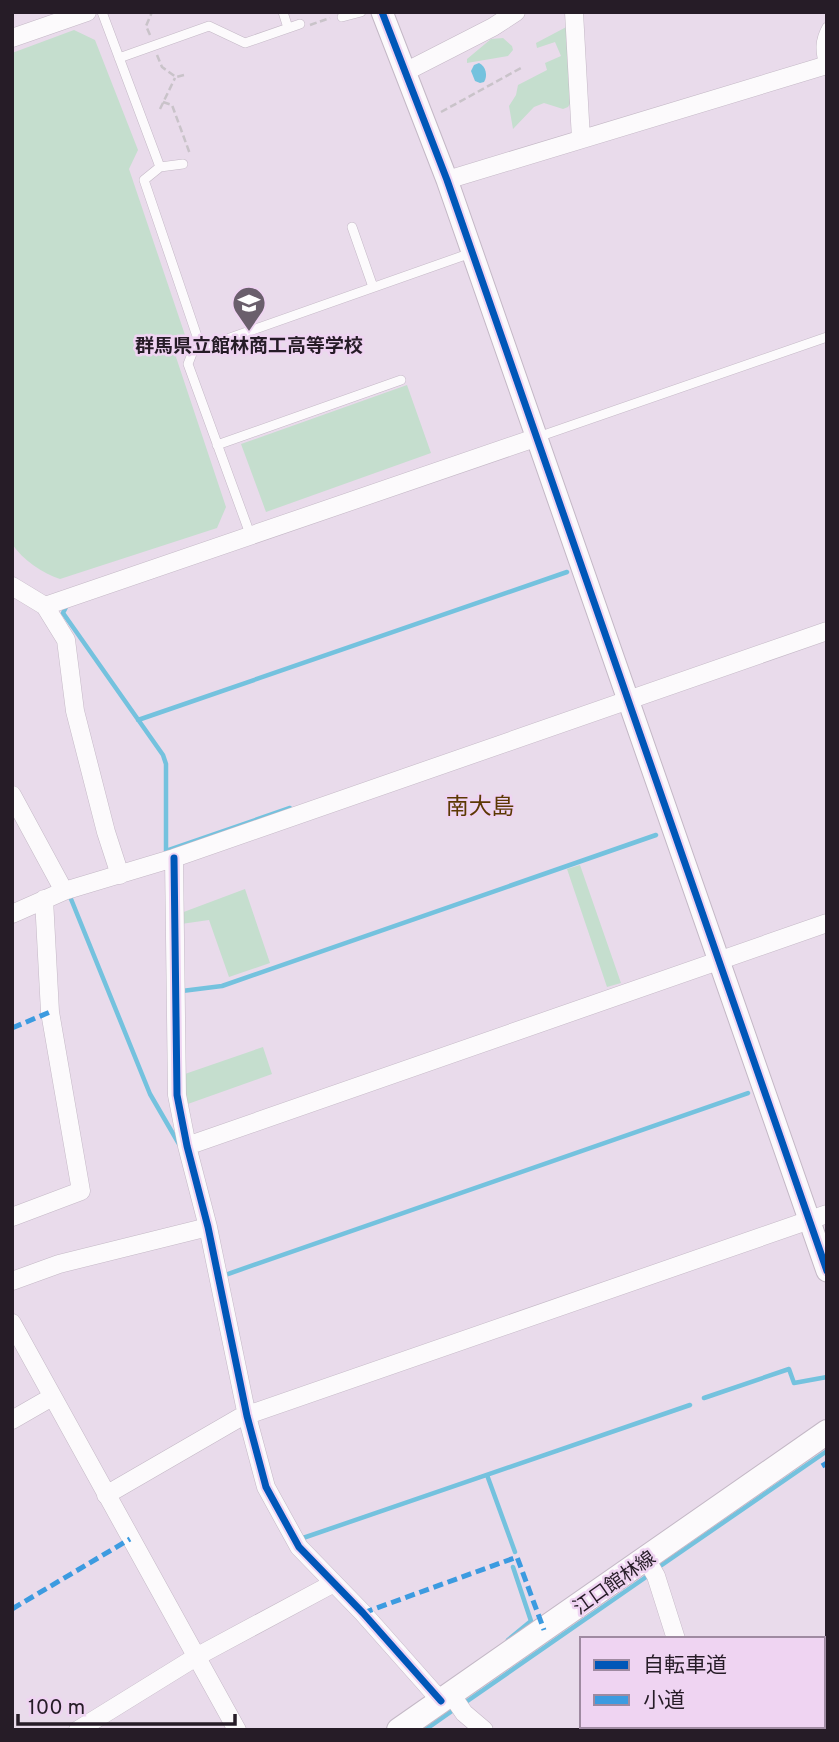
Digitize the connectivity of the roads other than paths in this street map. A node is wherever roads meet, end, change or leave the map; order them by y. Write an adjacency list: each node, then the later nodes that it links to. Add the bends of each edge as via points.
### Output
1 (87, 12): 12 (street)
2 (102, 12): 13 (lane)
3 (283, 12): 11 (lane)
4 (361, 12): 8 (lane)
5 (382, 12): 15 (street)
6 (516, 12): 15 (street)
7 (574, 12): 16 (street)
8 (342, 17)
9 (300, 24): 11 (lane)
10 (827, 27): 14 (lane, via 820,48)
11 (288, 28): 13 (lane, via 245,43 209,26)
12 (12, 38)
13 (119, 58): 18 (lane)
14 (825, 65): 16 (street)
15 (405, 72): 19 (street)
16 (581, 139): 19 (street)
17 (183, 164): 18 (lane)
18 (160, 167): 24 (lane, via 144,180)
19 (447, 180): 21 (street)
20 (352, 227): 22 (lane)
21 (472, 252): 22 (lane); 26 (street)
22 (373, 287): 24 (lane)
23 (827, 337): 26 (lane)
24 (201, 348): 27 (lane, via 192,351 188,364)
25 (401, 380): 27 (lane)
26 (538, 437): 28 (street); 32 (street)
27 (218, 445): 28 (lane)
28 (250, 534): 30 (street)
29 (12, 586): 30 (street)
30 (46, 606): 35 (street, via 66,640 75,711)
31 (827, 631): 32 (street)
32 (627, 702): 34 (street); 40 (street)
33 (12, 795): 36 (street)
34 (174, 858): 35 (street); 41 (street, via 177,1096)
35 (120, 875): 36 (street)
36 (64, 891): 37 (street)
37 (44, 899): 38 (street); 42 (street, via 50,1012 81,1191)
38 (12, 914)
39 (827, 923): 40 (street)
40 (719, 961): 41 (street); 43 (street)
41 (187, 1146): 44 (street)
42 (12, 1217)
43 (818, 1217): 45 (street); 49 (street)
44 (208, 1227): 46 (street, via 59,1264); 49 (street)
45 (827, 1270)
46 (12, 1282)
47 (12, 1323): 48 (street)
48 (52, 1397): 50 (street); 52 (street)
49 (247, 1416): 52 (street); 54 (street, via 266,1487 299,1547)
50 (12, 1420)
51 (827, 1432): 53 (main road, 江口館林線)
52 (106, 1495): 56 (street)
53 (646, 1559): 55 (street); 57 (main road, 江口館林線)
54 (334, 1583): 56 (street); 57 (street)
55 (675, 1637)
56 (196, 1657): 58 (street); 59 (street)
57 (446, 1698): 60 (main road, 江口館林線); 61 (street)
58 (78, 1730)
59 (237, 1730)
60 (399, 1730)
61 (484, 1730)

